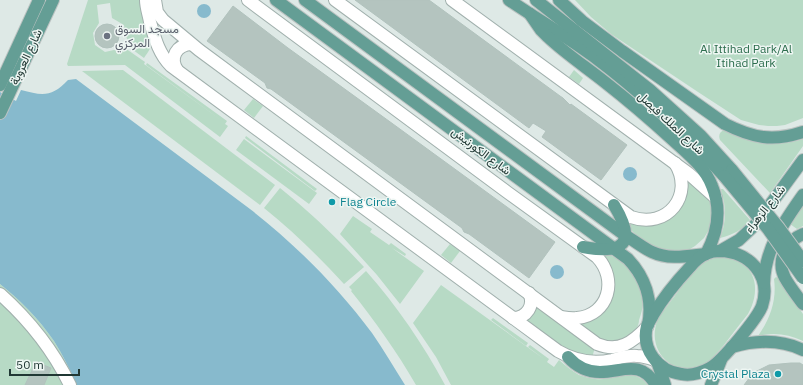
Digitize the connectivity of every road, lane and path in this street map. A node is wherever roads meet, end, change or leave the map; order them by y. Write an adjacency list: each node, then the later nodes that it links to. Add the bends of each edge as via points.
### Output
1 (40, 0): 19 (main road, شارع العروبة)
2 (53, 0): 20 (main road, شارع العروبة)
3 (146, 0): 18 (lane, via 159,49 166,61)
4 (155, 0): 16 (lane, via 157,12 163,20)
5 (248, 0): 30 (lane)
6 (276, 0): 31 (main road, شارع الكورنيش)
7 (305, 0): 29 (main road, شارع الكورنيش)
8 (335, 0): 27 (lane)
9 (452, 0): 23 (lane)
10 (509, 0): 14 (main road, شارع الملك فيصل)
11 (536, 0): 15 (main road, شارع الملك فيصل)
12 (551, 0): 15 (main road)
13 (559, 0): 17 (main road)
14 (530, 14): 24 (main road, شارع الملك فيصل, via 593,56 633,88); 26 (main road, via 548,38 637,109 693,159 707,176)
15 (563, 21): 17 (main road, via 584,30 614,50); 24 (main road, شارع الملك فيصل, via 632,75 701,136)
16 (191, 44): 18 (lane, via 184,45 175,52 174,63); 37 (lane)
17 (622, 51): 21 (main road, via 740,132 774,138)
18 (177, 70): 41 (lane)
19 (0, 85)
20 (0, 114)
21 (803, 132)
22 (803, 160): 32 (main road, شارع الزهراء, via 756,224 739,240)
23 (675, 163): 26 (lane); 27 (lane, via 680,172 681,192 678,202 668,213 660,218 641,220)
24 (728, 173): 34 (main road, شارع الملك فيصل, bridge, via 779,228); 35 (main road, شارع الملك فيصل, bridge)
25 (803, 195): 36 (main road, شارع الزهراء, via 781,227 772,246)
26 (716, 198): 33 (main road, via 717,225 711,245)
27 (614, 205): 29 (main road, via 622,220)
28 (803, 234): 39 (main road, via 788,246 781,265 785,279)
29 (626, 236): 31 (main road, via 624,243); 33 (main road, شارع الكورنيش, via 648,250 665,256)
30 (583, 247): 31 (main road); 40 (lane, via 597,257 606,269 609,284 607,295 591,314 576,318)
31 (615, 249): 42 (main road, شارع الكورنيش, via 628,259 642,278 649,302)
32 (720, 251): 33 (main road); 36 (main road, via 734,252 752,263 760,274)
33 (705, 254): 42 (main road, via 672,287)
34 (803, 261)
35 (803, 278)
36 (764, 288): 43 (main road, via 764,301 758,314)
37 (529, 293): 40 (lane); 41 (lane, via 530,308 521,317)
38 (0, 294): 48 (lane, via 20,312 41,337)
39 (803, 304)
40 (561, 317): 42 (lane, via 597,344 609,347 627,344)
41 (513, 318): 45 (lane)
42 (647, 326): 47 (main road, via 647,345)
43 (732, 347): 44 (main road, via 744,343 771,341); 46 (main road)
44 (803, 350)
45 (568, 356): 47 (lane, via 588,362 643,356); 49 (main road, via 582,368 594,372 626,368 638,370 648,375)
46 (722, 357): 47 (main road, via 711,367 690,375 672,372); 51 (main road)
47 (656, 362): 50 (main road)
48 (70, 385)
49 (656, 385)
50 (665, 385)
51 (711, 385)

